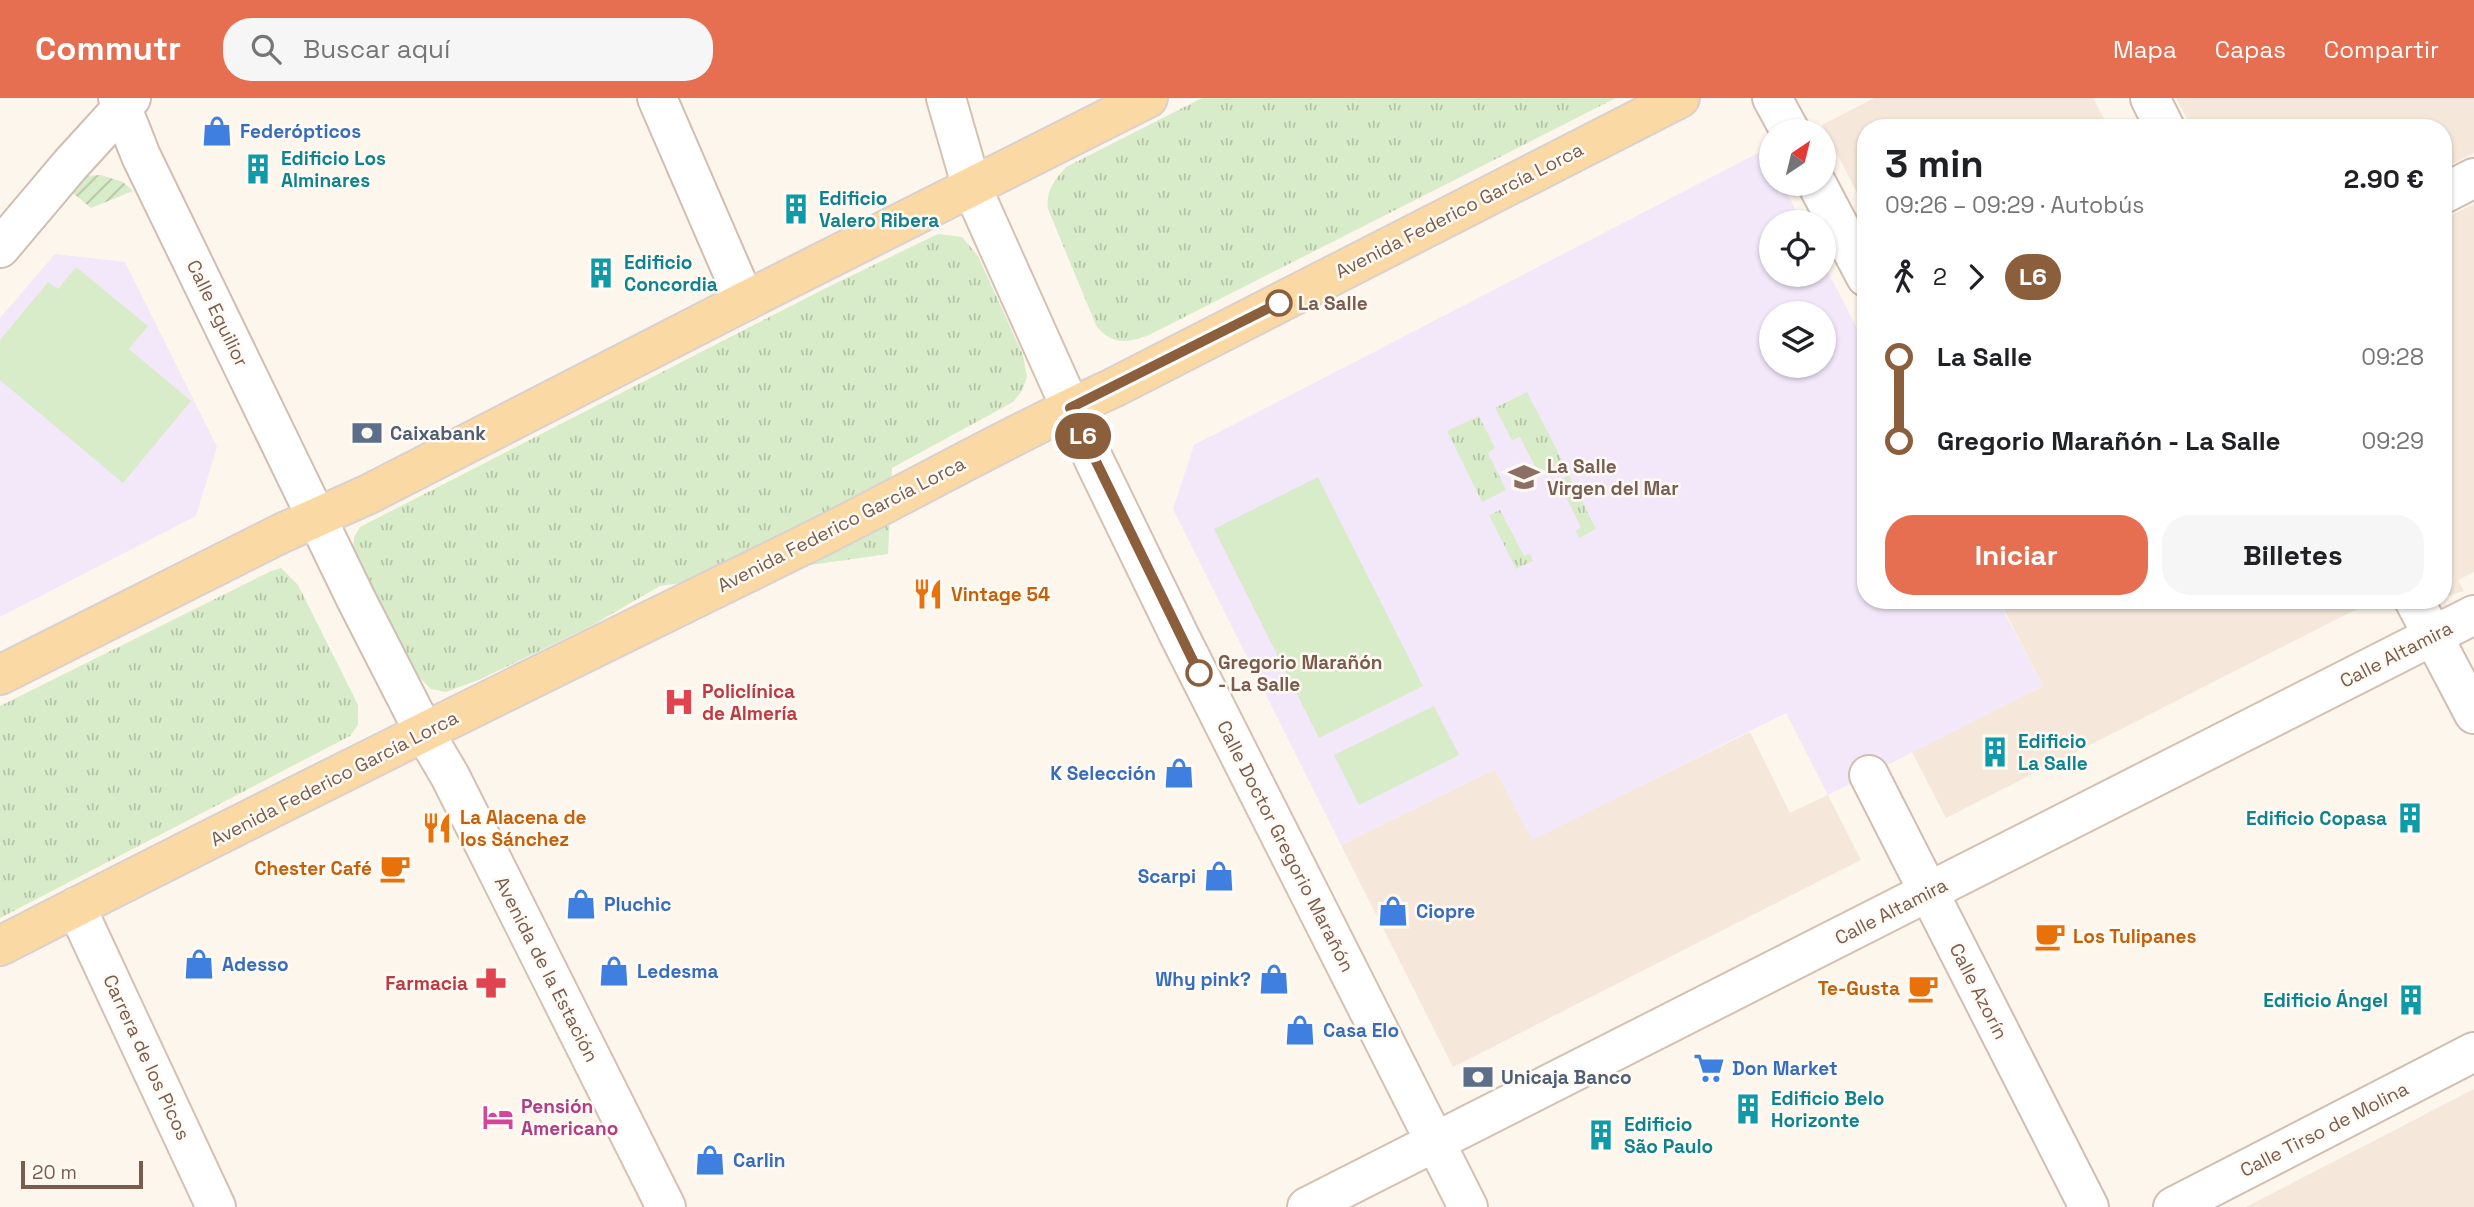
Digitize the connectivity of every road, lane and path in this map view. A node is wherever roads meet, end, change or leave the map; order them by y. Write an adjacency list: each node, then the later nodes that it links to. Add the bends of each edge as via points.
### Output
1 (657, 98): 18 (street)
2 (946, 98): 13 (street, Calle Doctor Gregorio Marañón)
3 (1148, 98): 13 (main road)
4 (1680, 98): 19 (main road, Avenida Federico García Lorca)
5 (1772, 98): 8 (street)
6 (2150, 98): 9 (street)
7 (123, 101): 10 (street, Calle Eguilior); 11 (street)
8 (1783, 119)
9 (2160, 119)
10 (141, 156): 11 (street); 20 (street, Calle Eguilior)
11 (70, 165): 16 (street)
12 (2474, 178): 14 (street)
13 (972, 188): 18 (main road); 19 (street, Calle Doctor Gregorio Marañón)
14 (2452, 189)
15 (1823, 196): 17 (street)
16 (0, 248)
17 (1857, 260)
18 (745, 301): 20 (main road)
19 (1070, 408): 26 (main road, Avenida Federico García Lorca); 32 (street, Calle Doctor Gregorio Marañón, via 1179,635)
20 (317, 517): 24 (main road); 26 (street, Calle Eguilior)
21 (2419, 609): 23 (street)
22 (2474, 615): 23 (street, Calle Altamira)
23 (2433, 636): 25 (street); 28 (street, Calle Altamira)
24 (0, 675)
25 (2474, 714)
26 (424, 732): 29 (main road, Avenida Federico García Lorca); 34 (street, Avenida de la Estación)
27 (1868, 775): 28 (street, Calle Azorín)
28 (1928, 892): 32 (street, Calle Altamira); 37 (street, Calle Azorín)
29 (76, 907): 30 (main road, Avenida Federico García Lorca); 33 (street, Carrera de los Picos)
30 (0, 946)
31 (2474, 1052): 38 (street, Calle Tirso de Molina)
32 (1436, 1142): 35 (street, Calle Altamira); 36 (street, Calle Doctor Gregorio Marañón)
33 (216, 1207)
34 (666, 1207)
35 (1307, 1207)
36 (1468, 1207)
37 (2090, 1207)
38 (2174, 1207)

